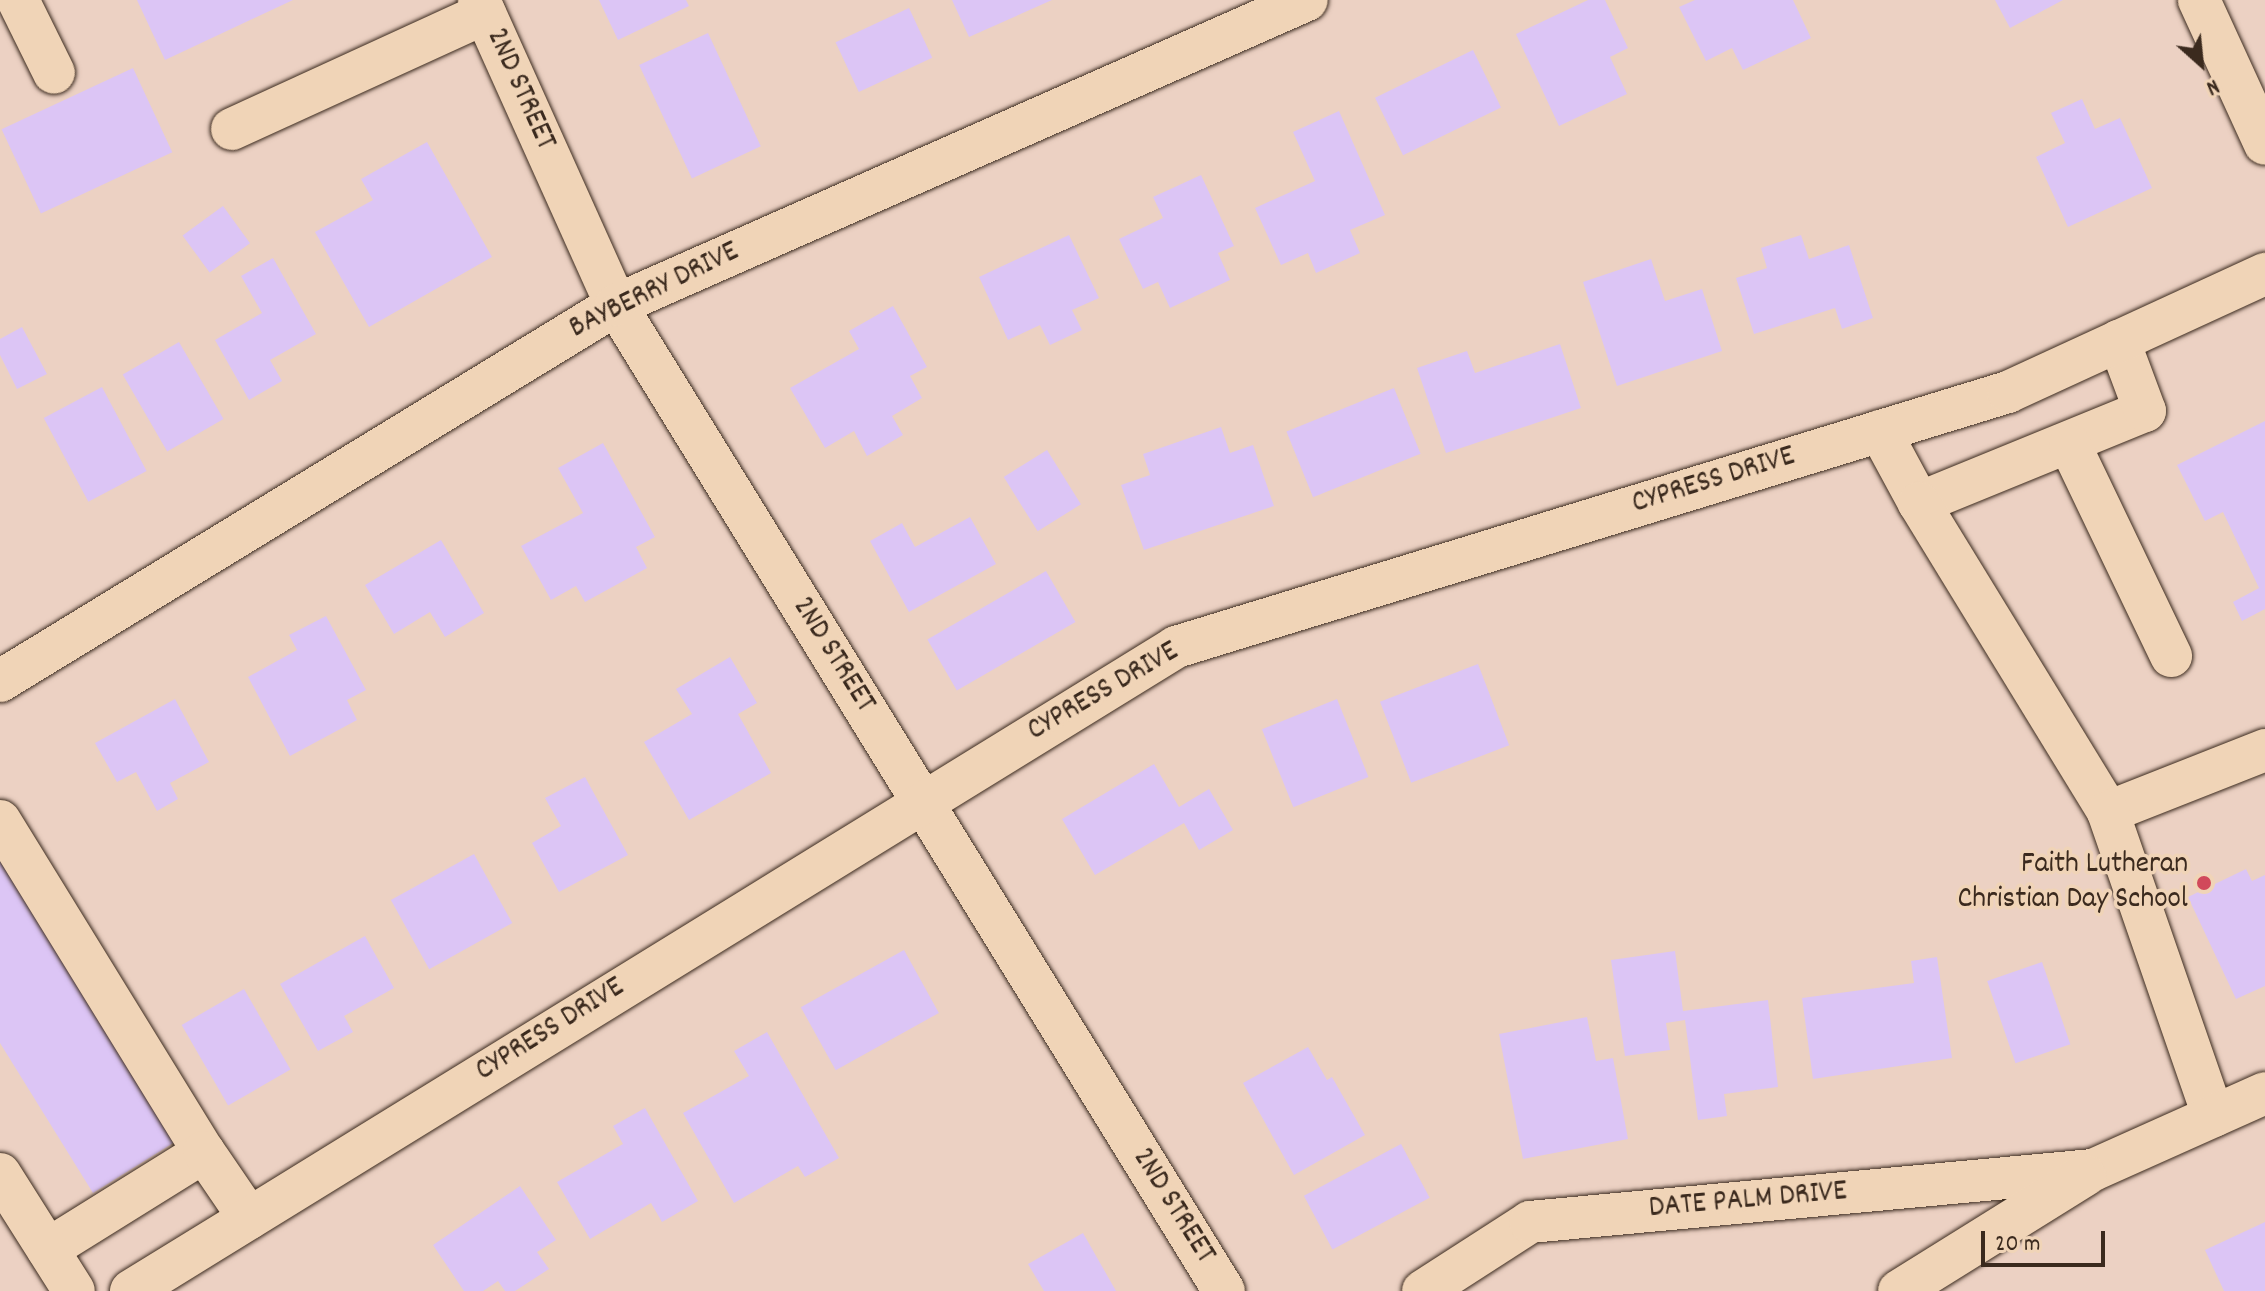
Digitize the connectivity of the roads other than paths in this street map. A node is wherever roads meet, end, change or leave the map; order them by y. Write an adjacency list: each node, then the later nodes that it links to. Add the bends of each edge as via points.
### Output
1 (18, 0): 5 (street)
2 (1307, 0): 9 (street, BAYBERRY DRIVE)
3 (2199, 0): 7 (street)
4 (482, 6): 6 (street); 9 (street, 2ND STREET)
5 (54, 73)
6 (232, 129)
7 (2265, 144)
8 (2265, 274): 10 (street, CYPRESS DRIVE)
9 (616, 305): 15 (street, BAYBERRY DRIVE); 17 (street, 2ND STREET)
10 (2119, 341): 11 (street, CYPRESS DRIVE, via 2008,392); 12 (street, via 2145,411)
11 (1880, 431): 13 (street); 17 (street, CYPRESS DRIVE, via 1176,647)
12 (2070, 445): 13 (street); 14 (street)
13 (1919, 503): 18 (street)
14 (2171, 656)
15 (0, 681)
16 (2265, 750): 18 (street)
17 (922, 802): 25 (street, CYPRESS DRIVE); 29 (street, 2ND STREET)
18 (2108, 812): 21 (street)
19 (0, 821): 22 (street)
20 (2265, 1093): 21 (street, DATE PALM DRIVE)
21 (2213, 1116): 23 (street, DATE PALM DRIVE)
22 (204, 1152): 25 (street); 26 (street)
23 (2093, 1170): 30 (street, DATE PALM DRIVE, via 1530,1222); 31 (street, DATE PALM DRIVE)
24 (0, 1174): 26 (street)
25 (249, 1218): 28 (street, CYPRESS DRIVE)
26 (48, 1249): 27 (street)
27 (74, 1291)
28 (131, 1291)
29 (1224, 1291)
30 (1423, 1291)
31 (1899, 1291)

